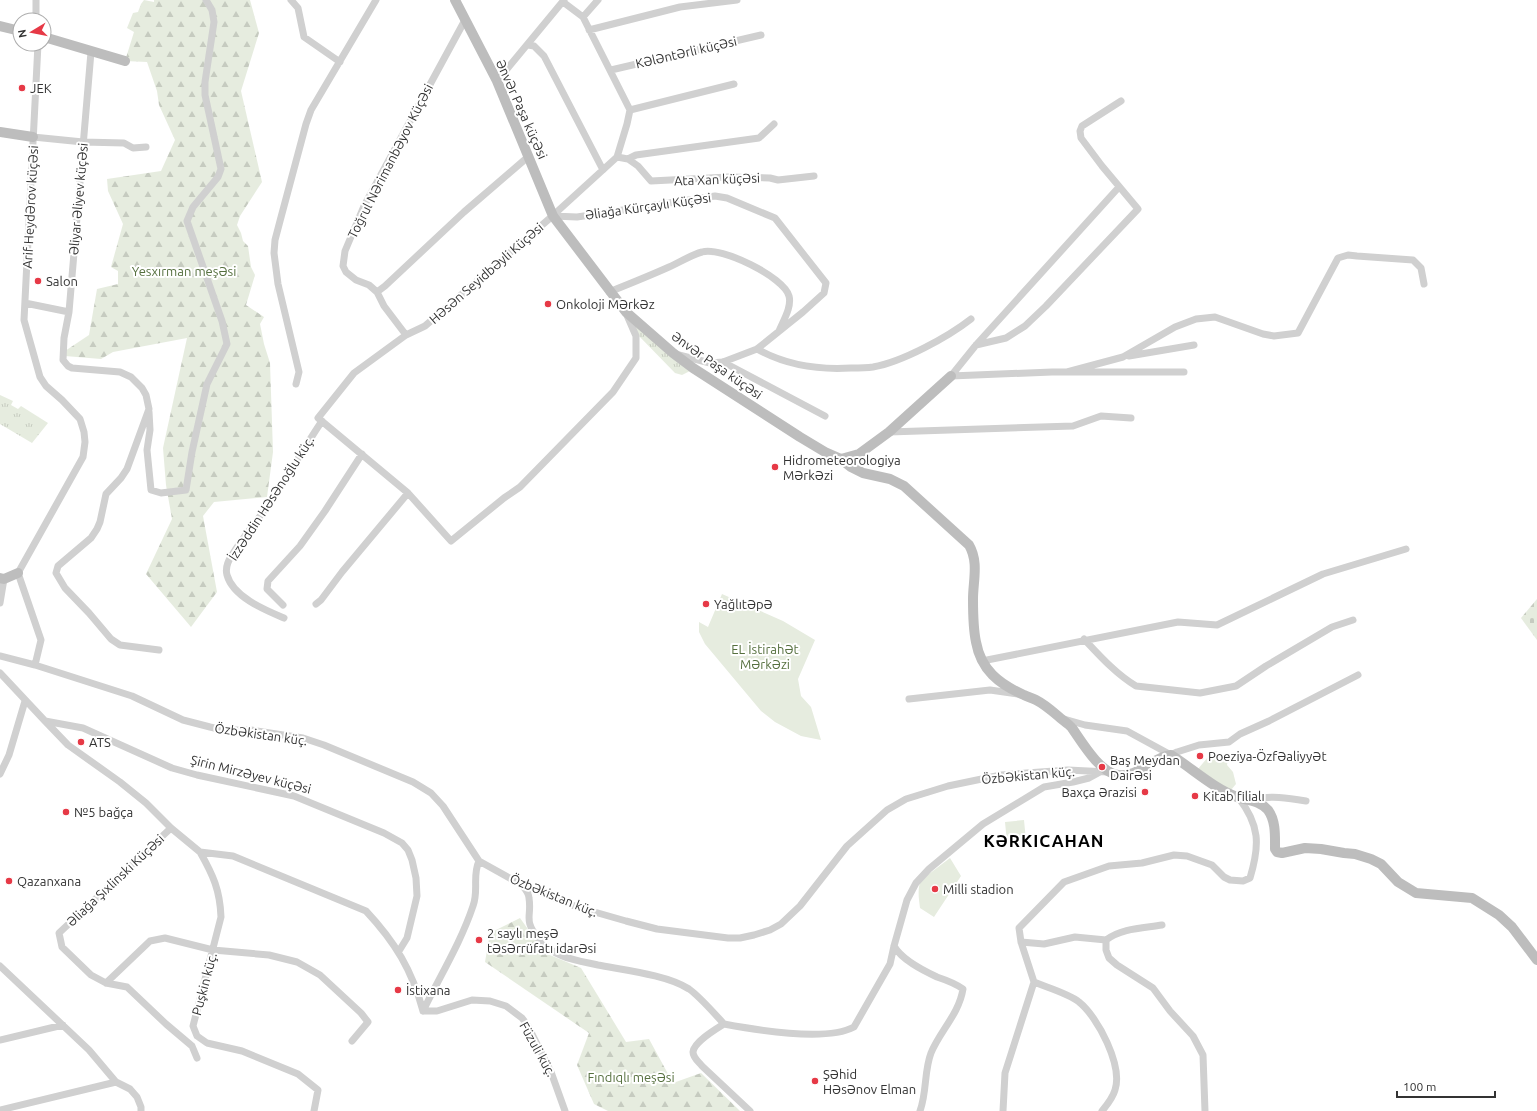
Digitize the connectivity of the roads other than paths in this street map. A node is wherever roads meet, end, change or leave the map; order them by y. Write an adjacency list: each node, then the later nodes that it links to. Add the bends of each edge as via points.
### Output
1 (36, 0): 9 (street)
2 (206, 0): 58 (street, via 212,10 214,22 205,95 221,169 187,221 222,321 227,344 208,384 186,490 161,493 151,490 147,450)
3 (291, 0): 21 (street, via 298,8 304,37)
4 (376, 0): 21 (street)
5 (455, 0): 11 (street, Ənvər Paşa küçəsi)
6 (598, 0): 10 (street)
7 (737, 0): 14 (street, via 680,7)
8 (564, 1): 10 (street); 17 (street)
9 (36, 12)
10 (583, 17): 14 (street)
11 (465, 20): 23 (street, Ənvər Paşa küçəsi); 40 (street, Toğrul Nərimanbəyov Küçəsi, via 364,206 345,251 343,266 346,272)
12 (0, 26): 13 (street)
13 (12, 29)
14 (589, 30): 22 (street)
15 (761, 35): 22 (street, Kələntərli küçəsi)
16 (52, 40): 19 (street)
17 (528, 45): 23 (street); 35 (street, via 534,46 544,56)
18 (38, 52): 29 (street, Arif Heydərov küçəsi)
19 (91, 52): 20 (street); 30 (street, Əliyar Əliyev küçəsi)
20 (124, 61)
21 (340, 62): 57 (street, via 311,110 275,240 278,284 299,372)
22 (611, 70): 26 (street)
23 (497, 81): 32 (street, Ənvər Paşa küçəsi)
24 (734, 84): 26 (street)
25 (1121, 101): 37 (street, via 1082,126 1080,131 1081,138)
26 (630, 110): 33 (street)
27 (774, 124): 34 (street, via 759,138 636,155)
28 (0, 132): 29 (street)
29 (33, 137): 30 (street); 42 (street, Arif Heydərov küçəsi)
30 (83, 142): 31 (street, via 124,143 133,148); 43 (street, Əliyar Əliyev küçəsi)
31 (146, 147)
32 (529, 156): 38 (street, Ənvər Paşa küçəsi); 40 (street)
33 (617, 157): 34 (street); 35 (street, Həsən Seyidbəyli Küçəsi)
34 (628, 159): 36 (street, Ata Xan küçəsi, via 651,181 728,177 778,180)
35 (603, 170): 38 (street, Həsən Seyidbəyli Küçəsi)
36 (814, 176)
37 (1119, 187): 48 (street); 48 (street, via 1138,209 1025,326 1006,338)
38 (552, 216): 41 (street, Ənvər Paşa küçəsi); 46 (street, Əliağa Kürçaylı Küçəsi, via 604,214 715,196 727,198 775,218 826,283 824,293); 47 (street, Həsən Seyidbəyli Küçəsi, via 425,326)
39 (1424, 284): 52 (street, via 1422,268 1413,260 1357,256 1338,258 1298,333 1274,336 1215,317 1196,319 1176,327)
40 (377, 292): 47 (street, Toğrul Nərimanbəyov Küçəsi, via 384,306)
41 (610, 292): 44 (street, Ənvər Paşa küçəsi); 46 (street, via 704,251 721,253 770,275 786,290 790,303)
42 (25, 304): 43 (street); 67 (street, Arif Heydərov küçəsi, via 24,320 40,377 80,419 85,442 83,456)
43 (69, 312): 58 (street, Əliyar Əliyev küçəsi, via 63,360 72,368 120,372 131,377 146,395)
44 (626, 312): 51 (street, Ənvər Paşa küçəsi); 65 (street, via 636,336 636,358 613,392 520,487 450,541)
45 (971, 319): 50 (street, via 958,329 909,355 872,368 815,368 783,362)
46 (778, 332): 50 (street, Əliağa Kürçaylı Küçəsi)
47 (406, 335): 61 (street, Həsən Seyidbəyli Küçəsi, via 354,373 318,418)
48 (976, 345): 56 (street)
49 (1194, 345): 52 (street)
50 (756, 349): 53 (street, Əliağa Kürçaylı Küçəsi)
51 (672, 353): 53 (street, via 710,363); 64 (street, Ənvər Paşa küçəsi, via 800,437)
52 (1123, 357): 54 (street)
53 (723, 362): 59 (street)
54 (1067, 372): 55 (street); 56 (street)
55 (1184, 372)
56 (951, 376): 62 (street)
57 (296, 384)
58 (149, 410): 75 (street, via 127,469 106,494 97,529 91,538 58,566 56,573 65,588 111,639 120,645)
59 (825, 416)
60 (1131, 418): 62 (street, via 1101,416 1073,426)
61 (322, 421): 63 (street); 72 (street, İzzəddin Həsənoğlu küç., via 226,568 229,581 238,593 262,609)
62 (890, 432): 64 (street, via 858,454)
63 (362, 454): 65 (street); 71 (street, via 300,546 268,581 267,589)
64 (841, 458): 77 (street, Ənvər Paşa küçəsi, via 863,473 890,479 913,492 969,545 974,554 975,566 973,619)
65 (408, 493): 70 (street)
66 (1406, 550): 74 (street, via 1323,574 1217,625 1178,622)
67 (18, 573): 68 (street); 78 (street, via 41,640)
68 (2, 579): 69 (street)
69 (0, 603)
70 (316, 604)
71 (283, 605)
72 (284, 618)
73 (1353, 620): 74 (street, via 1332,627 1236,686 1200,692 1136,686 1102,658)
74 (1084, 639): 77 (street)
75 (159, 650)
76 (0, 656): 78 (street, Özbəkistan küç.)
77 (982, 661): 81 (street, via 989,672 1004,685)
78 (35, 665): 94 (street, Özbəkistan küç., via 132,696 184,720 210,728 251,730 303,738 367,761 431,793 443,806)
79 (0, 673): 83 (street)
80 (1358, 675): 86 (street, via 1240,734 1229,742 1199,745)
81 (1024, 695): 82 (street, via 990,690); 84 (street, via 1045,705)
82 (909, 699)
83 (25, 701): 85 (street); 88 (street, via 9,755)
84 (1060, 718): 86 (street, via 1085,725 1127,731); 87 (street, via 1070,726)
85 (45, 721): 92 (street, via 68,745 146,803); 101 (street, Şirin Mirzəyev küçəsi, via 83,728 172,768 294,796 402,843 412,860 417,896 407,938)
86 (1171, 755): 87 (street, via 1133,772 1117,775); 89 (street, via 1219,788)
87 (1105, 772): 95 (street, Özbəkistan küç., via 1068,770 1001,775 948,786 906,799 887,810 852,842 800,906 781,924 770,930 740,938 657,929 577,907); 99 (street, via 1089,778 1044,787 984,824 935,864 916,883 907,900)
88 (0, 774)
89 (1237, 797): 90 (street); 98 (street, via 1252,820 1258,844 1250,878 1243,881 1230,880 1212,865 1187,856 1174,855 1109,866 1064,882 1019,928)
90 (1252, 800): 91 (street, via 1285,798); 102 (street, via 1262,805 1271,816 1274,823 1276,852 1305,848 1355,854 1381,864 1398,882 1416,893 1472,898 1512,926)
91 (1306, 801)
92 (170, 828): 93 (street); 105 (street, Əliağa Şıxlinski Küçəsi, via 59,933 62,947 91,975)
93 (200, 852): 100 (street, Puşkin küç., via 220,899 221,917); 101 (street, via 233,856 366,911)
94 (479, 861): 95 (street, Özbəkistan küç.); 106 (street, via 475,871 474,904 452,955)
95 (522, 884): 107 (street, via 530,899 529,923 548,948 575,961 662,977 690,989)
96 (1162, 925): 97 (street, via 1127,930)
97 (1106, 940): 98 (street, via 1075,937 1044,944); 121 (street, via 1109,958 1153,988 1193,1036 1203,1055)
98 (1021, 942): 104 (street)
99 (894, 946): 107 (street, via 890,964 854,1027 847,1031 833,1034 787,1033 757,1031); 118 (street, via 898,953 924,970 962,989 956,1010 938,1038 928,1062)
100 (213, 950): 105 (street, via 165,938 150,940); 110 (street, via 269,955 297,962 320,975 368,1022); 115 (street, Puşkin küç., via 193,1026 197,1036 207,1043 242,1051 298,1074 318,1090)
101 (399, 951): 106 (street, via 418,993)
102 (1537, 960)
103 (1, 967): 108 (street)
104 (1034, 982): 119 (street, via 1005,1073); 120 (street, via 1078,1001 1090,1012 1102,1032 1117,1076 1115,1090)
105 (106, 983): 111 (street, Əliağa Şıxlinski Küçəsi, via 127,987 192,1046)
106 (423, 1011): 116 (street, Füzuli küç., via 436,1011 472,1000 490,1001 512,1010 528,1026 547,1061)
107 (724, 1024): 117 (street, via 710,1032 695,1047 693,1053 702,1066)
108 (63, 1025): 109 (street); 112 (street, via 89,1050)
109 (0, 1040)
110 (352, 1041)
111 (197, 1058)
112 (116, 1082): 113 (street); 114 (street, via 130,1089 137,1097)
113 (0, 1110)
114 (141, 1111)
115 (314, 1111)
116 (565, 1111)
117 (750, 1111)
118 (920, 1111)
119 (1003, 1111)
120 (1102, 1111)
121 (1205, 1111)

